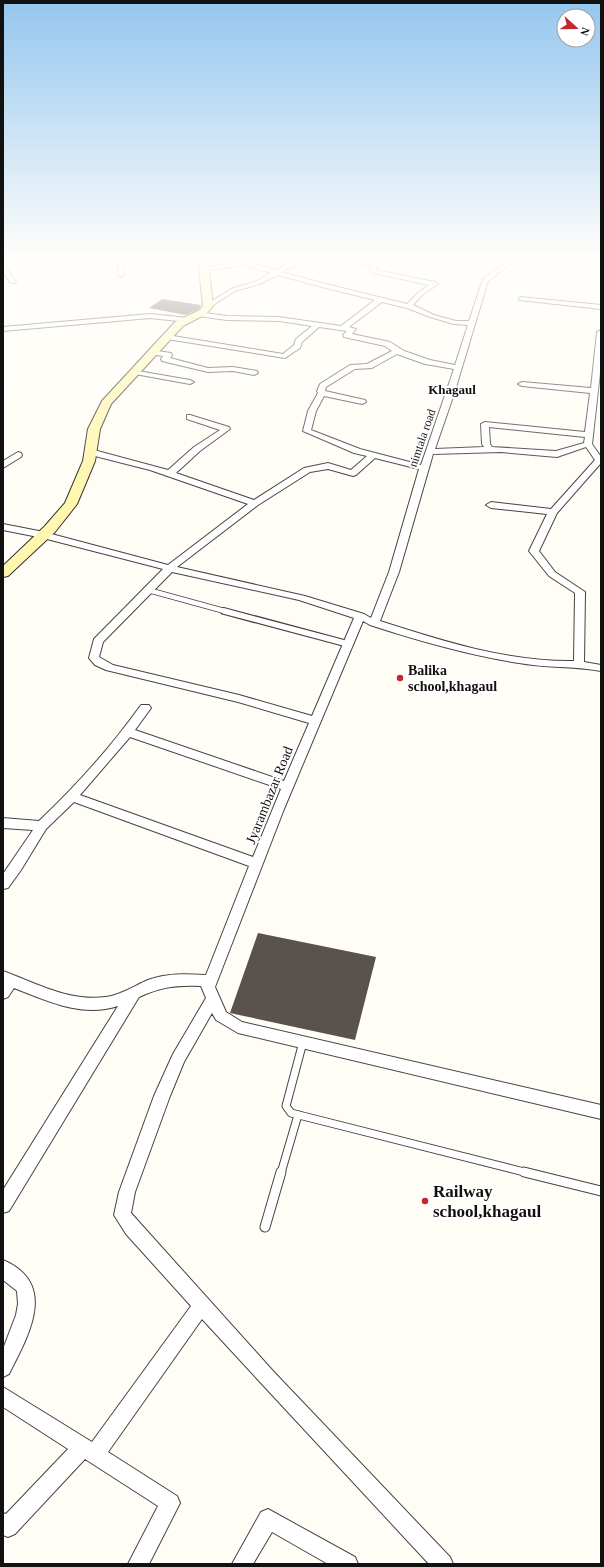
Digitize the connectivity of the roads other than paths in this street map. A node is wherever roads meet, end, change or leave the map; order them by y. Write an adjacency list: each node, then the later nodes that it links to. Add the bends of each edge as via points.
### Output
1 (171, 332): 6 (street)
2 (310, 332): 6 (street, via 285,356)
3 (349, 332): 7 (street, via 347,335 387,344)
4 (468, 332): 9 (street, nimtala road)
5 (601, 332): 15 (street)
6 (167, 337): 8 (street)
7 (397, 351): 9 (street, via 428,362); 14 (street, via 369,366 353,367 323,386)
8 (153, 352): 10 (street); 11 (street, via 168,355 165,359 208,370)
9 (458, 368): 22 (street, nimtala road)
10 (135, 372): 12 (street); 21 (street, via 106,403 94,429)
11 (254, 373)
12 (190, 382)
13 (522, 384): 15 (street)
14 (322, 393): 16 (street); 24 (street, via 312,411 307,431)
15 (596, 393): 18 (street)
16 (362, 402)
17 (190, 417): 27 (street, via 226,429 197,449)
18 (589, 435): 19 (street); 20 (street, via 485,424 486,444)
19 (588, 444): 20 (street, via 557,454); 30 (street, via 599,460)
20 (489, 450): 22 (street)
21 (90, 452): 27 (street); 32 (street, via 89,461 70,504)
22 (429, 452): 26 (street, nimtala road)
23 (18, 455): 25 (street)
24 (373, 455): 26 (street); 28 (street, via 353,473 328,466 307,470)
25 (3, 465)
26 (424, 468): 37 (street, nimtala road, via 394,572)
27 (170, 473): 28 (street)
28 (255, 503): 33 (street)
29 (491, 505): 30 (street)
30 (553, 512): 39 (street, via 534,551 552,574 580,592)
31 (3, 527): 32 (street)
32 (44, 535): 33 (street); 34 (street)
33 (170, 568): 35 (street); 36 (street, via 301,598)
34 (3, 573)
35 (148, 590): 38 (lane); 42 (street, via 98,641 94,658 99,663 136,675 239,699)
36 (360, 616): 37 (street); 38 (street, Jyarambazar Road)
37 (374, 623): 39 (street, via 478,652 540,663)
38 (348, 644): 42 (street, Jyarambazar Road)
39 (579, 664): 40 (street)
40 (601, 668)
41 (145, 708): 43 (street)
42 (316, 721): 44 (street, Jyarambazar Road)
43 (128, 732): 44 (street); 45 (street)
44 (288, 787): 48 (street, Jyarambazar Road)
45 (72, 797): 47 (street); 48 (street)
46 (3, 823): 47 (street)
47 (42, 826): 49 (street)
48 (257, 864): 51 (street, Jyarambazar Road)
49 (3, 884)
50 (7, 979): 52 (street); 53 (street, via 71,1001 88,1004 106,1003)
51 (210, 988): 53 (street, via 162,982); 54 (street, via 221,1016 238,1027); 61 (street, Jyarambazar Road, via 162,1096 127,1192 122,1214 124,1220)
52 (3, 993)
53 (134, 993): 58 (street)
54 (304, 1042): 55 (street); 56 (lane, via 286,1106 291,1113)
55 (601, 1112)
56 (298, 1115): 57 (lane); 59 (lane)
57 (601, 1191)
58 (3, 1204)
59 (265, 1227)
60 (3, 1269): 62 (street, via 22,1285 27,1295 23,1323)
61 (201, 1306): 64 (street); 69 (street)
62 (3, 1368)
63 (3, 1396): 64 (street)
64 (89, 1451): 65 (street, via 8,1527); 66 (street, via 170,1503)
65 (3, 1523)
66 (138, 1564)
67 (242, 1564): 68 (street, via 268,1519)
68 (348, 1564)
69 (443, 1564)

